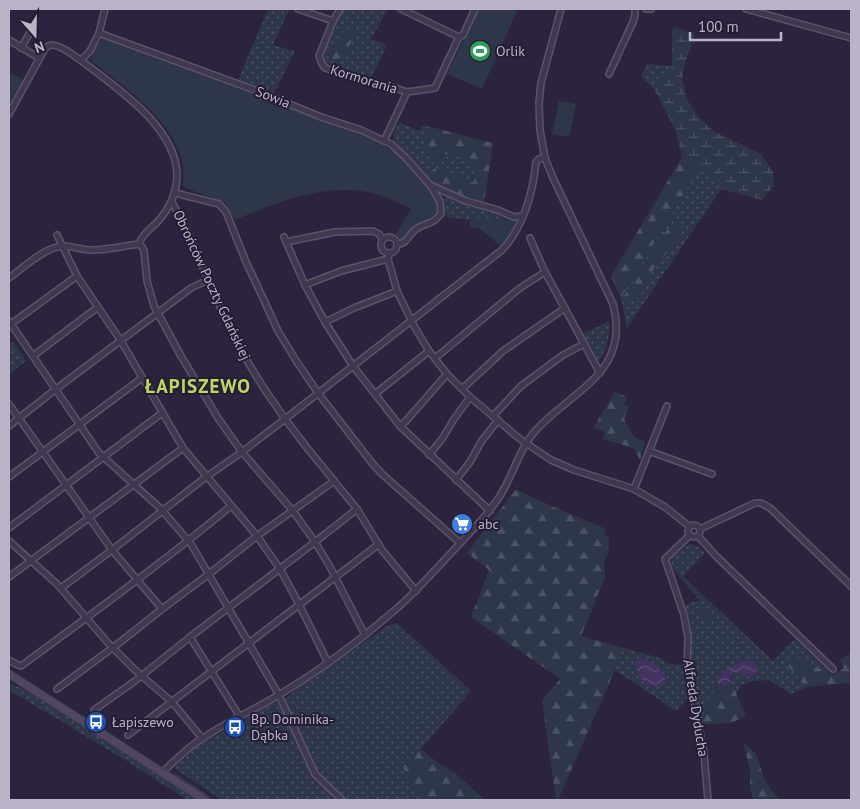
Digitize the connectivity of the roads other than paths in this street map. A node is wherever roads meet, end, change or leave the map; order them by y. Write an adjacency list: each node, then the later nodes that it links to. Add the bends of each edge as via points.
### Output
1 (105, 9): 13 (street)
2 (298, 9): 11 (street)
3 (340, 9): 11 (street, Kormorania)
4 (402, 9): 14 (street)
5 (475, 9): 14 (street)
6 (561, 9): 24 (street, via 539,96)
7 (635, 9): 20 (street)
8 (646, 9): 9 (street)
9 (651, 9)
10 (750, 9): 15 (street)
11 (333, 21): 21 (street, Kormorania, via 319,56 325,68)
12 (35, 24): 17 (street)
13 (99, 33): 19 (street, via 90,51); 23 (street, Sowia)
14 (459, 37): 21 (street, via 435,88)
15 (851, 38)
16 (9, 40): 17 (street)
17 (22, 48): 18 (street)
18 (39, 58): 19 (street, via 47,46 52,45); 22 (street)
19 (80, 60): 26 (street, via 133,101 162,133 175,160)
20 (609, 74)
21 (407, 92): 23 (street, Kormorania)
22 (9, 114)
23 (384, 140): 25 (street, Sowia, via 406,158)
24 (545, 158): 28 (street, via 536,162); 55 (street, via 613,304 617,329 614,346)
25 (431, 186): 28 (street, Sowia, via 514,217); 33 (street, Sowia, via 440,202 441,214)
26 (175, 193): 27 (street); 60 (street, Obrońców Poczty Gdańskiej, via 219,204 226,212 278,331)
27 (172, 202): 32 (street); 40 (street, Obrońców Poczty Gdańskiej)
28 (523, 216): 46 (street, via 502,250)
29 (57, 235): 34 (street)
30 (530, 238): 37 (street)
31 (383, 240): 33 (street, via 392,237); 35 (street, via 382,248); 41 (street, via 372,231 336,232 285,240)
32 (138, 244): 34 (street, via 92,250); 45 (street, via 144,251 149,292)
33 (398, 244): 35 (street, via 395,251)
34 (62, 246): 38 (street); 39 (street, via 47,250)
35 (389, 252): 36 (street)
36 (388, 259): 41 (street, via 341,270); 42 (street)
37 (545, 272): 44 (street); 53 (street, via 520,288)
38 (77, 276): 43 (street); 48 (street)
39 (9, 278)
40 (208, 280): 45 (street, via 191,288); 68 (street, Obrońców Poczty Gdańskiej, via 243,354)
41 (305, 285): 47 (street)
42 (397, 291): 46 (street); 47 (street)
43 (98, 308): 49 (street); 52 (street)
44 (565, 308): 50 (street); 59 (street, via 503,351)
45 (157, 313): 49 (street); 76 (street, via 218,418)
46 (412, 321): 51 (street); 54 (street)
47 (325, 322): 54 (street)
48 (10, 323): 52 (street)
49 (121, 340): 57 (street); 58 (street)
50 (584, 344): 55 (street); 67 (street, via 520,386)
51 (430, 351): 53 (street); 61 (street)
52 (33, 356): 58 (street)
53 (434, 358): 56 (street)
54 (353, 366): 60 (street); 61 (street)
55 (600, 373): 72 (street, via 542,424)
56 (447, 374): 59 (street); 71 (street)
57 (142, 378): 65 (street); 69 (street)
58 (56, 389): 66 (street); 69 (street)
59 (462, 389): 62 (street)
60 (318, 393): 68 (street); 102 (street, Obrońców Poczty Gdańskiej, via 382,474)
61 (375, 394): 71 (street)
62 (470, 397): 67 (street); 77 (street)
63 (9, 404): 66 (street)
64 (667, 406): 74 (street)
65 (162, 413): 73 (street); 78 (street)
66 (19, 418): 70 (street); 75 (street)
67 (496, 418): 72 (street); 82 (street)
68 (285, 419): 76 (street); 83 (street, Obrońców Poczty Gdańskiej)
69 (79, 425): 75 (street); 78 (street)
70 (9, 426)
71 (400, 426): 77 (street)
72 (526, 444): 86 (street, via 551,460); 91 (street)
73 (183, 448): 81 (street); 84 (street)
74 (649, 451): 79 (street); 86 (street)
75 (43, 452): 80 (street); 85 (street)
76 (242, 452): 81 (street); 90 (street)
77 (429, 455): 82 (street)
78 (102, 457): 84 (street); 85 (street)
79 (712, 474)
80 (9, 477)
81 (206, 477): 87 (street); 89 (street)
82 (456, 480): 91 (street)
83 (334, 481): 88 (street, Obrońców Poczty Gdańskiej); 90 (street)
84 (133, 484): 89 (street); 92 (street)
85 (66, 485): 92 (street); 94 (street)
86 (634, 489): 93 (street)
87 (231, 506): 97 (street); 100 (street)
88 (357, 509): 101 (street); 103 (street, Obrońców Poczty Gdańskiej)
89 (163, 511): 100 (street); 104 (street)
90 (293, 511): 97 (street); 101 (street)
91 (490, 511): 102 (street)
92 (89, 517): 104 (street); 105 (street)
93 (690, 527): 95 (street, via 695,525); 96 (street)
94 (9, 528)
95 (700, 529): 98 (street); 111 (street, via 747,506 761,503)
96 (690, 535): 98 (street); 138 (street, Alfreda Dyducha, via 665,559 688,637 687,670 704,754)
97 (257, 536): 106 (street); 107 (street)
98 (698, 536): 124 (street)
99 (9, 541): 105 (street)
100 (188, 541): 107 (street); 110 (street)
101 (315, 542): 106 (street); 109 (street)
102 (460, 543): 113 (street)
103 (379, 544): 109 (street); 113 (street, Obrońców Poczty Gdańskiej)
104 (112, 550): 110 (street); 112 (street)
105 (31, 560): 108 (street); 112 (street)
106 (280, 569): 114 (street); 115 (street)
107 (209, 574): 115 (street); 116 (street)
108 (9, 577)
109 (334, 578): 114 (street); 118 (street)
110 (137, 580): 116 (street); 117 (street)
111 (851, 586)
112 (61, 588): 117 (street)
113 (416, 590): 118 (street)
114 (300, 604): 120 (street); 123 (street)
115 (229, 608): 119 (street); 120 (street)
116 (162, 609): 121 (street)
117 (88, 618): 121 (street); 122 (street, via 21,666)
118 (365, 635): 123 (street)
119 (190, 637): 125 (street); 127 (street)
120 (250, 643): 125 (street); 129 (street)
121 (113, 648): 127 (street); 128 (street)
122 (9, 660)
123 (328, 663): 129 (street)
124 (833, 668)
125 (211, 672): 130 (street); 132 (street)
126 (9, 674): 135 (main road)
127 (141, 675): 130 (street); 131 (street)
128 (57, 689)
129 (280, 695): 132 (street); 137 (street, via 315,774)
130 (172, 702): 133 (street); 134 (street)
131 (94, 710)
132 (240, 717): 134 (street)
133 (128, 735)
134 (202, 738): 135 (street)
135 (163, 772): 136 (main road)
136 (205, 800)
137 (342, 800)
138 (708, 800)

